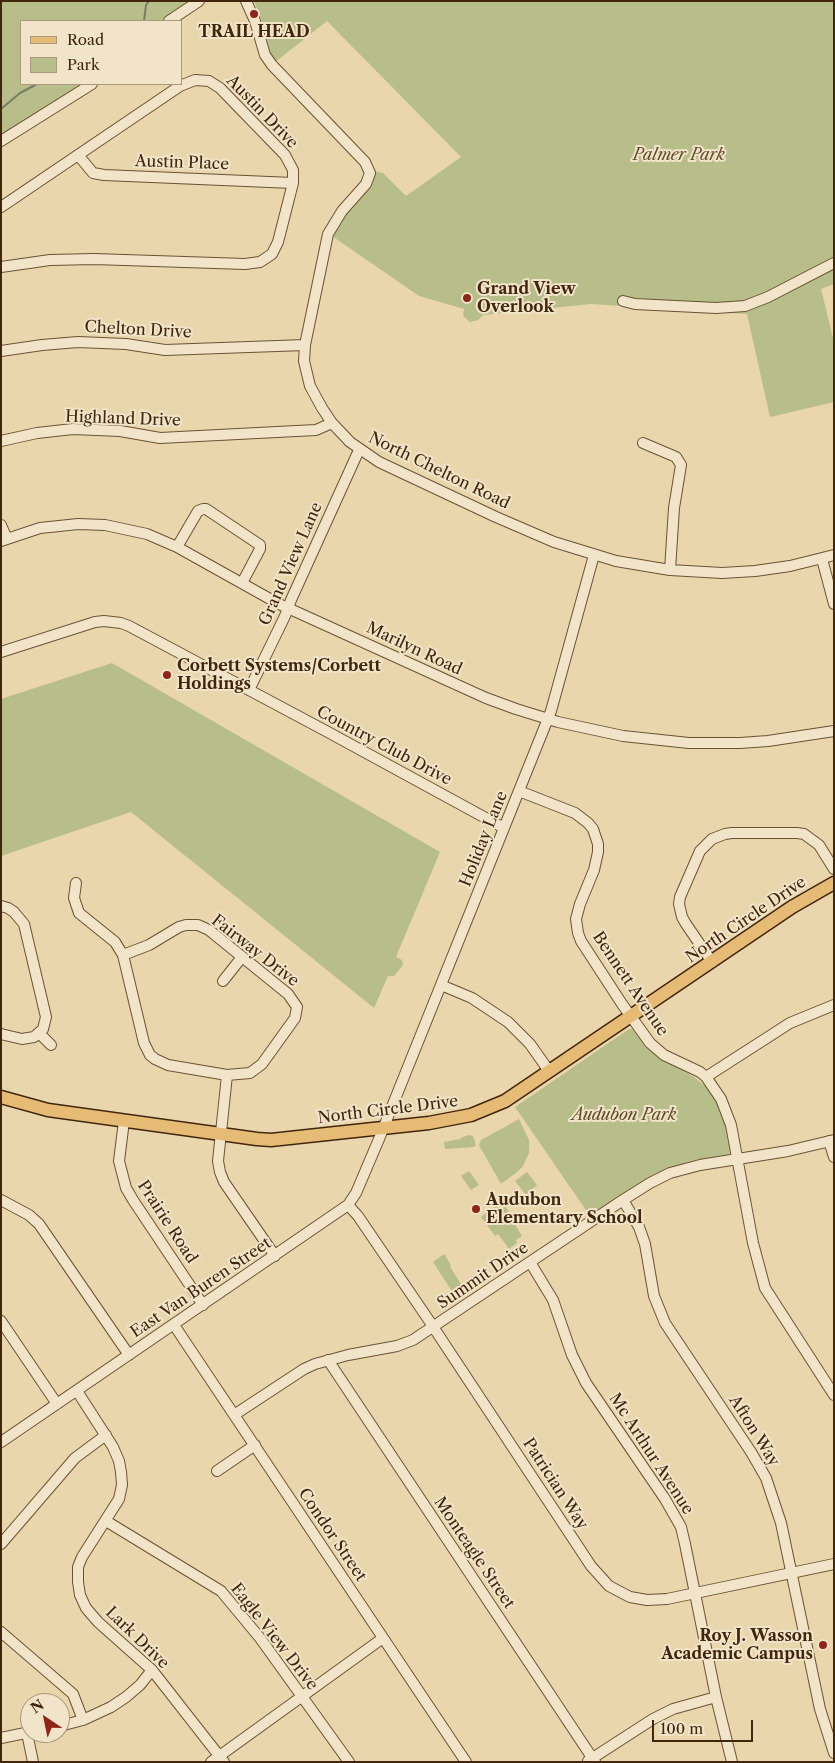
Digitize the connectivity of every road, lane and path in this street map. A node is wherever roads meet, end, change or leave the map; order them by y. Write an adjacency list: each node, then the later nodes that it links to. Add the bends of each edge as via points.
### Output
1 (199, 1): 4 (street)
2 (240, 1): 3 (street, North Chelton Road)
3 (248, 5): 13 (street, North Chelton Road, via 265,55 273,67 365,162 370,173 366,184 342,211 328,234)
4 (170, 20)
5 (90, 85): 6 (street)
6 (1, 141)
7 (78, 155): 8 (street, Austin Place, via 93,172 104,175); 8 (street, Austin Drive, via 180,86 202,80 220,88 285,155 293,170); 9 (street, Austin Drive)
8 (293, 183): 11 (street, Austin Drive, via 276,248 260,262 86,259)
9 (1, 207)
10 (834, 263): 12 (street, via 745,306 725,308)
11 (1, 267)
12 (623, 301)
13 (304, 345): 14 (street, Chelton Drive, via 164,350 78,342 42,344); 15 (street, North Chelton Road, via 310,386)
14 (1, 352)
15 (332, 423): 16 (street, Highland Drive, via 316,430 160,438 120,431 73,429); 18 (street, North Chelton Road)
16 (1, 441)
17 (643, 443): 25 (street, via 676,457 680,465)
18 (359, 450): 22 (street, North Chelton Road, via 496,517); 28 (street, Grand View Lane)
19 (1, 525): 20 (street)
20 (4, 540): 21 (street, Marilyn Road, via 51,526 90,523 135,530)
21 (177, 547): 26 (street, Marilyn Road); 26 (street, via 198,511 206,510 260,545)
22 (594, 555): 25 (street, North Chelton Road); 31 (street, Holiday Lane)
23 (834, 555): 24 (street, North Chelton Road)
24 (822, 559): 25 (street, North Chelton Road, via 755,571 698,573); 27 (street)
25 (670, 570)
26 (242, 582): 28 (street, Marilyn Road)
27 (834, 604)
28 (288, 608): 30 (street, Grand View Lane); 31 (street, Marilyn Road, via 468,690)
29 (1, 652): 30 (street, Country Club Drive, via 95,622 112,621 130,626)
30 (250, 690): 34 (street, Country Club Drive)
31 (548, 720): 32 (street, Marilyn Road, via 623,736 689,743 768,741); 33 (street, Holiday Lane)
32 (834, 731)
33 (520, 791): 34 (street, Holiday Lane); 45 (street, Bennett Avenue, via 575,813 593,829 598,852 576,918 578,934)
34 (504, 828): 43 (street, Holiday Lane)
35 (834, 869): 41 (street, via 820,846 804,834 725,834 712,839 700,851 679,904 682,917)
36 (76, 883): 39 (street, Fairway Drive, via 74,898 79,913 115,942)
37 (834, 883): 41 (main road, North Circle Drive, via 792,907)
38 (1, 906): 46 (street, via 14,912 24,924 46,1010 46,1023)
39 (123, 955): 40 (street, Fairway Drive, via 149,945 179,926 193,924 209,930); 50 (street, Fairway Drive, via 144,1043 150,1055 168,1066)
40 (242, 957): 42 (street); 50 (street, Fairway Drive, via 301,1006 262,1064 250,1073)
41 (712, 962): 45 (main road, North Circle Drive)
42 (223, 981)
43 (441, 985): 49 (street, via 472,998 508,1022 530,1044); 54 (street, Holiday Lane)
44 (834, 1005): 51 (street, via 790,1023)
45 (630, 1016): 49 (main road, North Circle Drive); 51 (street, Bennett Avenue, via 655,1048)
46 (39, 1033): 47 (street, via 22,1039); 48 (street)
47 (1, 1034)
48 (51, 1045)
49 (549, 1071): 54 (main road, North Circle Drive, via 505,1101 471,1116)
50 (227, 1075): 55 (street)
51 (706, 1077): 58 (street, Bennett Avenue, via 728,1115)
52 (1, 1097): 53 (main road, North Circle Drive, via 48,1110)
53 (124, 1121): 55 (main road, North Circle Drive); 64 (street, Prairie Road, via 119,1161 126,1188)
54 (383, 1128): 55 (main road, North Circle Drive, via 273,1140); 61 (street, East Van Buren Street)
55 (221, 1134): 62 (street, via 218,1161 224,1182)
56 (832, 1141): 57 (street); 58 (street, Summit Drive)
57 (834, 1157)
58 (737, 1158): 60 (street, Summit Drive, via 677,1171); 71 (street, Bennett Avenue, via 765,1288)
59 (1, 1200): 68 (street, via 39,1224)
60 (623, 1200): 63 (street, Summit Drive); 81 (street, Afton Way, via 645,1244 654,1296 661,1315 766,1478 781,1523)
61 (348, 1205): 62 (street, East Van Buren Street); 67 (street, Patrician Way)
62 (275, 1256): 64 (street, East Van Buren Street)
63 (530, 1262): 67 (street, Summit Drive); 82 (street, Mc Arthur Avenue, via 553,1300 572,1355 586,1383 677,1518)
64 (204, 1305): 66 (street, East Van Buren Street)
65 (1, 1321): 72 (street)
66 (174, 1325): 68 (street, East Van Buren Street); 73 (street, Condor Street)
67 (434, 1327): 69 (street, Summit Drive, via 396,1346); 82 (street, Patrician Way, via 600,1578 619,1592 648,1600)
68 (128, 1355): 70 (street, East Van Buren Street)
69 (328, 1360): 73 (street, Summit Drive, via 304,1369); 95 (street, Monteagle Street)
70 (76, 1391): 72 (street, East Van Buren Street); 74 (street, Lark Drive)
71 (834, 1395)
72 (57, 1404): 75 (street, East Van Buren Street)
73 (234, 1415): 76 (street, Condor Street)
74 (106, 1435): 78 (street, Lark Drive, via 119,1461 122,1485 119,1499); 79 (street, via 75,1458)
75 (1, 1442)
76 (255, 1445): 77 (street); 84 (street, Condor Street)
77 (217, 1471)
78 (106, 1521): 85 (street, Lark Drive, via 82,1557 78,1575 80,1595 98,1622); 86 (street, Eagle View Drive, via 221,1591)
79 (1, 1544)
80 (834, 1564): 81 (street, Patrician Way)
81 (792, 1573): 82 (street, Patrician Way); 93 (street, Afton Way, via 820,1709)
82 (695, 1593): 87 (street, Mc Arthur Avenue)
83 (1, 1632): 88 (street, via 73,1694)
84 (383, 1638): 86 (street); 98 (street, Condor Street)
85 (152, 1670): 88 (street, via 126,1697); 94 (street, Lark Drive)
86 (302, 1697): 94 (street); 97 (street, Eagle View Drive)
87 (716, 1697): 95 (street, via 654,1719); 99 (street, Mc Arthur Avenue)
88 (83, 1720): 89 (street)
89 (70, 1723)
90 (20, 1734): 91 (street)
91 (1, 1738)
92 (30, 1743): 96 (street)
93 (834, 1753)
94 (218, 1760)
95 (592, 1761)
96 (33, 1762)
97 (349, 1762)
98 (466, 1762)
99 (732, 1762)

